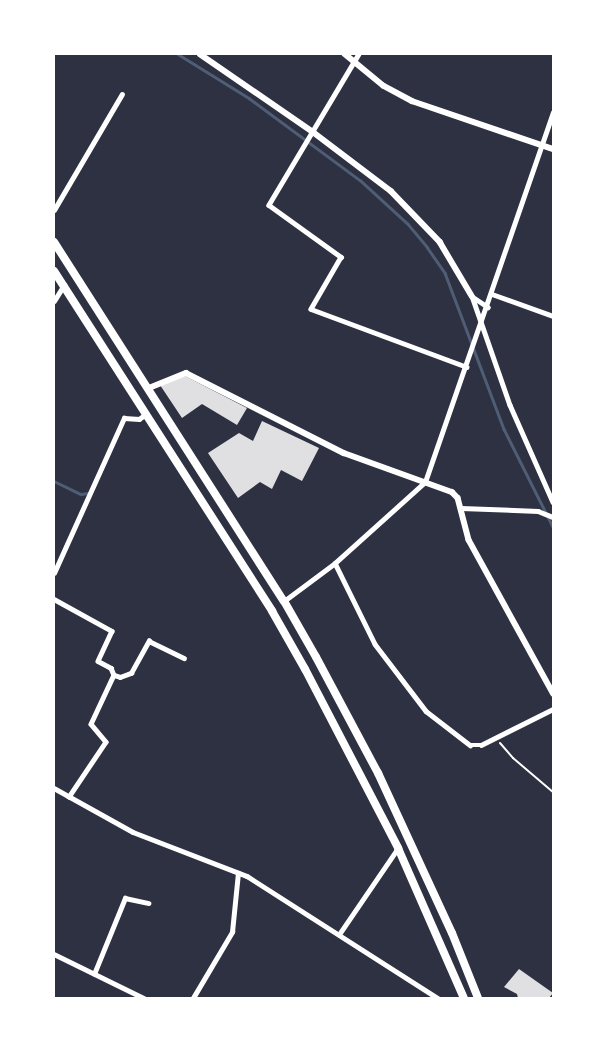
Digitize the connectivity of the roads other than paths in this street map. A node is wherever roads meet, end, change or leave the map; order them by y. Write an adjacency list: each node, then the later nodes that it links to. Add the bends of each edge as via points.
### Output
1 (201, 54): 7 (street)
2 (345, 54): 4 (street)
3 (358, 54): 4 (street)
4 (356, 63): 7 (street); 8 (street, via 384,86 412,101)
5 (122, 94): 10 (street)
6 (553, 113): 8 (street)
7 (313, 132): 15 (street, via 391,191 412,212 440,242); 20 (street, via 269,205 341,257 311,309)
8 (542, 146): 9 (street); 14 (street)
9 (553, 149)
10 (54, 210)
11 (54, 242): 21 (highway)
12 (54, 271): 13 (highway)
13 (64, 285): 16 (street); 22 (highway)
14 (492, 294): 17 (street); 18 (street)
15 (472, 296): 17 (street); 19 (street)
16 (54, 301)
17 (488, 307): 19 (street)
18 (553, 316)
19 (481, 327): 20 (street); 24 (street, via 510,405)
20 (467, 367): 23 (street)
21 (149, 388): 23 (street, via 186,373 344,453); 30 (highway)
22 (147, 414): 28 (street, via 139,419 124,418); 37 (highway, via 272,611)
23 (425, 482): 25 (street, via 452,492); 27 (street)
24 (553, 502)
25 (461, 508): 26 (street, via 538,511); 33 (street, via 469,540)
26 (553, 517)
27 (335, 564): 30 (street); 34 (street, via 370,636 426,712 470,745 481,745)
28 (54, 572)
29 (54, 599): 32 (street, via 112,631 98,661 112,668)
30 (284, 601): 47 (highway, via 378,773 452,933)
31 (184, 658): 32 (street, via 149,641 131,673 120,677)
32 (114, 675): 36 (street, via 91,724 106,742)
33 (553, 693)
34 (553, 709)
35 (54, 788): 36 (street)
36 (69, 797): 38 (street, via 133,832)
37 (398, 848): 40 (street); 46 (highway)
38 (238, 872): 40 (street); 44 (street, via 232,932)
39 (148, 903): 42 (street, via 125,898)
40 (340, 933): 45 (street)
41 (54, 954): 42 (street)
42 (94, 974): 43 (street)
43 (144, 998)
44 (193, 998)
45 (438, 998)
46 (464, 998)
47 (478, 998)

